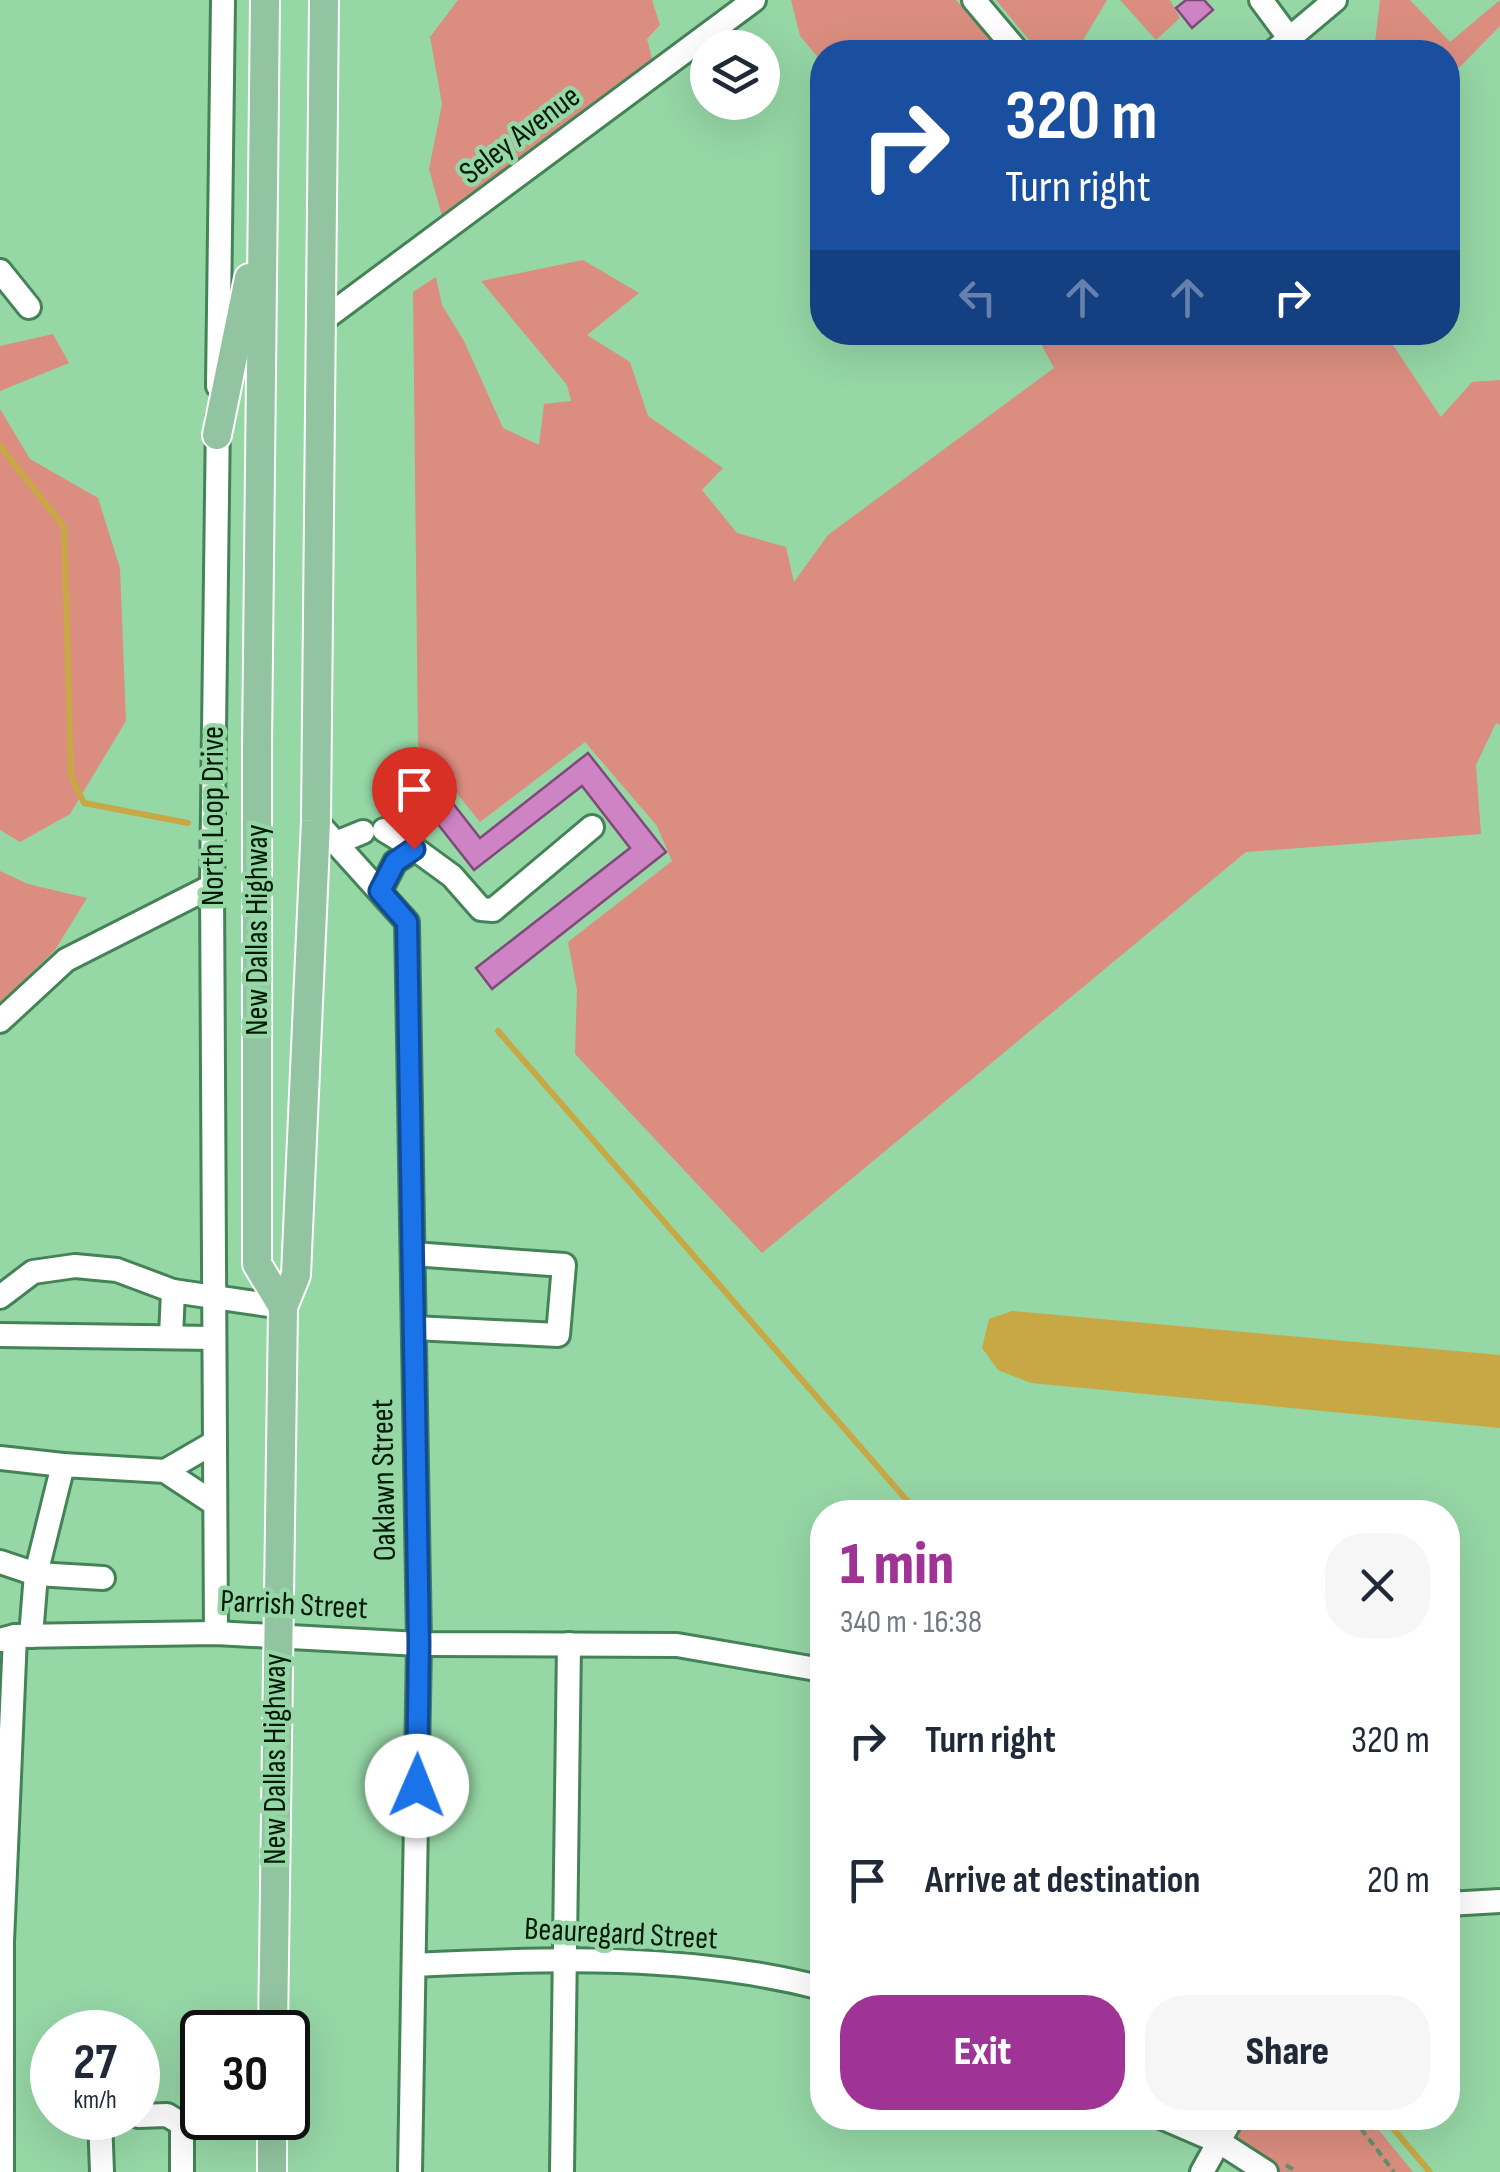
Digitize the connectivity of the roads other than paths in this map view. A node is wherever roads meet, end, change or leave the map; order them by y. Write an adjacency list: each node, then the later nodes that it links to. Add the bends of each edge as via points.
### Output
1 (222, 0): 15 (street, North Loop Drive)
2 (265, 0): 11 (main road)
3 (324, 0): 14 (main road)
4 (754, 0): 14 (street, Seley Avenue)
5 (974, 0): 8 (street)
6 (1260, 0): 9 (street)
7 (1335, 0): 10 (street)
8 (1008, 40)
9 (1279, 40)
10 (1289, 40)
11 (262, 213): 15 (main road); 16 (main road, New Dallas Highway)
12 (0, 270): 13 (street)
13 (30, 307)
14 (323, 320): 18 (main road)
15 (218, 435): 17 (street, North Loop Drive)
16 (256, 748): 17 (street); 29 (main road, New Dallas Highway, via 257,1264)
17 (214, 751): 22 (street, North Loop Drive)
18 (316, 822): 20 (street, Oaklawn Street); 29 (main road, New Dallas Highway, via 296,1275)
19 (592, 826): 21 (street, via 493,910 481,909 452,876)
20 (336, 843): 21 (street, via 374,831); 23 (street, Oaklawn Street)
21 (414, 849): 23 (street, via 395,862)
22 (212, 886): 24 (street, via 66,960); 27 (street, North Loop Drive)
23 (380, 891): 25 (street, Oaklawn Street, via 407,922)
24 (0, 1021)
25 (412, 1254): 30 (street, Oaklawn Street); 30 (street, via 564,1265 558,1335)
26 (173, 1291): 27 (street); 28 (street, via 117,1270 75,1266 33,1272); 32 (street)
27 (215, 1295): 29 (street); 33 (street, North Loop Drive)
28 (0, 1297)
29 (283, 1306): 43 (main road, New Dallas Highway)
30 (414, 1328): 45 (street, Oaklawn Street)
31 (0, 1335): 32 (street)
32 (170, 1338): 33 (street)
33 (214, 1338): 34 (street, North Loop Drive)
34 (215, 1442): 37 (street); 38 (street, North Loop Drive)
35 (0, 1458): 36 (street)
36 (62, 1465): 37 (street); 40 (street)
37 (165, 1472): 38 (street)
38 (215, 1504): 42 (street, North Loop Drive)
39 (0, 1562): 40 (street)
40 (36, 1574): 41 (street); 44 (street)
41 (103, 1578)
42 (216, 1633): 43 (street, Parrish Street); 44 (street, Parrish Street)
43 (276, 1636): 45 (street, Parrish Street); 54 (main road, New Dallas Highway)
44 (15, 1637): 50 (street)
45 (419, 1644): 46 (street, Parrish Street); 52 (street, Oaklawn Street)
46 (568, 1644): 47 (street, Parrish Street, via 677,1645); 51 (street)
47 (810, 1668)
48 (1500, 1901): 49 (street)
49 (1460, 1903)
50 (1, 1941): 61 (street)
51 (565, 1957): 52 (street, Beauregard Street); 53 (street, Beauregard Street); 66 (street)
52 (414, 1965): 65 (street, Oaklawn Street)
53 (810, 1985)
54 (273, 2010)
55 (160, 2115): 63 (street, via 182,2124)
56 (1190, 2130): 60 (street)
57 (1226, 2130): 60 (street)
58 (101, 2140): 62 (street)
59 (272, 2140): 64 (main road)
60 (1220, 2143): 67 (street); 68 (street)
61 (2, 2172)
62 (102, 2172)
63 (182, 2172)
64 (272, 2172)
65 (410, 2172)
66 (562, 2172)
67 (1202, 2172)
68 (1266, 2172)

